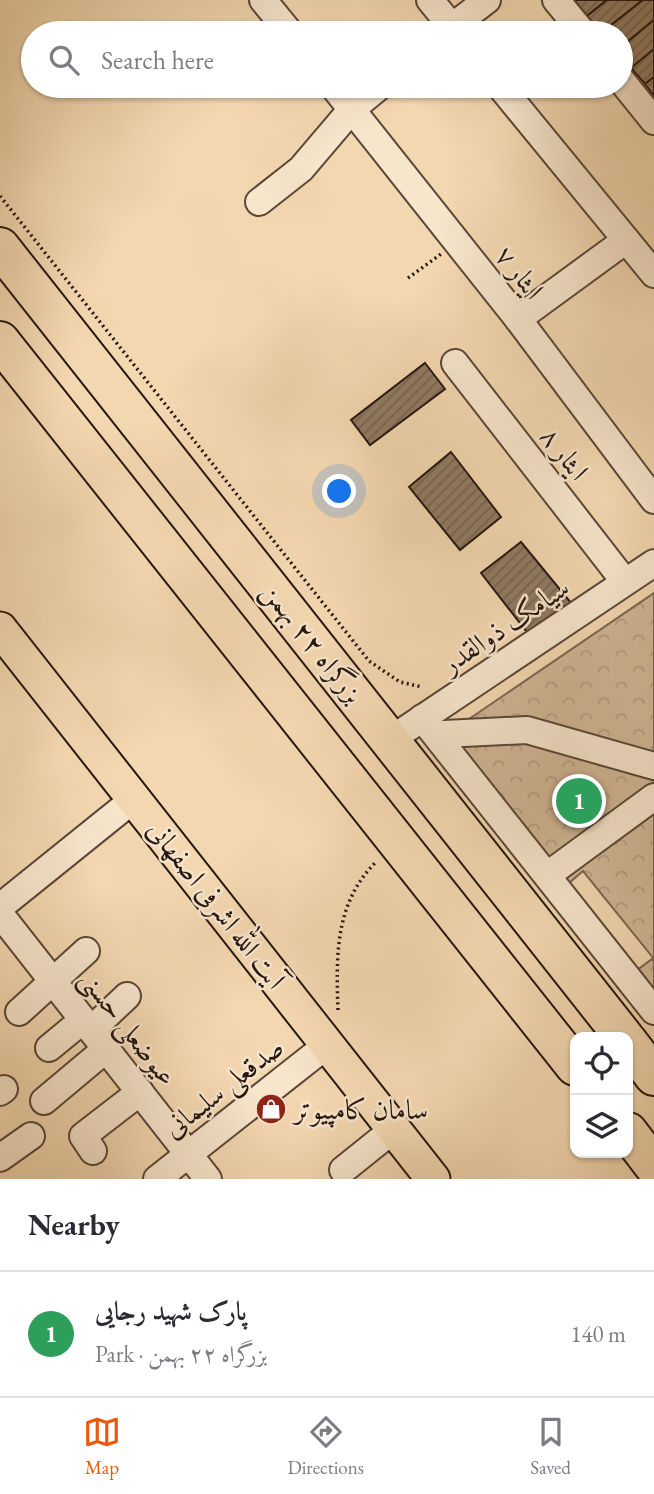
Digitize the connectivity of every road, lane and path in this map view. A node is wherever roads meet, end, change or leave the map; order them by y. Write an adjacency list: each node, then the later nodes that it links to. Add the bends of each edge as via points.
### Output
1 (263, 0): 5 (street)
2 (430, 0): 6 (street)
3 (487, 0): 7 (street)
4 (556, 0): 8 (street)
5 (280, 21)
6 (444, 21)
7 (463, 21)
8 (573, 21)
9 (633, 95): 14 (street)
10 (343, 98): 13 (street, ایثار ۷)
11 (365, 98): 13 (street)
12 (510, 98): 17 (street)
13 (352, 109): 16 (street, via 301,169); 18 (street, ایثار ۷)
14 (654, 121)
15 (0, 196): 29 (path, via 369,661 400,682)
16 (259, 202)
17 (626, 240): 20 (street); 22 (street)
18 (457, 242): 21 (path); 22 (street, ایثار ۷)
19 (0, 247): 32 (highway, بزرگراه ۲۲ بهمن)
20 (654, 274)
21 (408, 278)
22 (518, 319): 25 (street, ایثار ۷)
23 (0, 341): 51 (highway, بزرگراه ۲۲ بهمن)
24 (456, 363): 27 (street, ایثار ۸)
25 (654, 500)
26 (654, 563): 27 (street, سیامک ذوالقدر)
27 (625, 582): 30 (street, سیامک ذوالقدر)
28 (0, 629): 35 (main road, آیت الله اشرفی اصفهانی)
29 (422, 687)
30 (422, 718): 32 (street, سیامک ذوالقدر); 44 (street)
31 (444, 734): 33 (street, via 527,730)
32 (390, 740): 46 (highway, بزرگراه ۲۲ بهمن)
33 (654, 766)
34 (654, 797): 37 (street)
35 (134, 799): 38 (street); 48 (main road, آیت الله اشرفی اصفهانی)
36 (377, 860): 43 (path, via 348,900 336,945)
37 (553, 871)
38 (0, 907)
39 (0, 914): 41 (street, عیوضعلی حسنی)
40 (86, 951): 41 (street)
41 (53, 981): 45 (street); 47 (street, عیوضعلی حسنی)
42 (127, 996): 47 (street)
43 (338, 1010)
44 (654, 1011)
45 (19, 1012)
46 (620, 1032)
47 (93, 1033): 49 (street); 53 (street, عیوضعلی حسنی); 54 (street)
48 (327, 1045): 55 (main road, آیت الله اشرفی اصفهانی); 58 (street, صدقعلی سلیمانی)
49 (49, 1048)
50 (633, 1049): 52 (highway)
51 (570, 1060)
52 (654, 1076)
53 (140, 1092): 57 (street, via 83,1136); 58 (street, عیوضعلی حسنی)
54 (44, 1101)
55 (394, 1129): 61 (street); 65 (main road, آیت الله اشرفی اصفهانی)
56 (633, 1139): 60 (highway)
57 (93, 1151)
58 (189, 1154): 63 (street, صدقعلی سلیمانی); 64 (street, عیوضعلی حسنی)
59 (0, 1158): 62 (street, via 29,1148)
60 (654, 1166)
61 (343, 1170)
62 (0, 1179)
63 (158, 1179)
64 (208, 1179)
65 (433, 1179)

